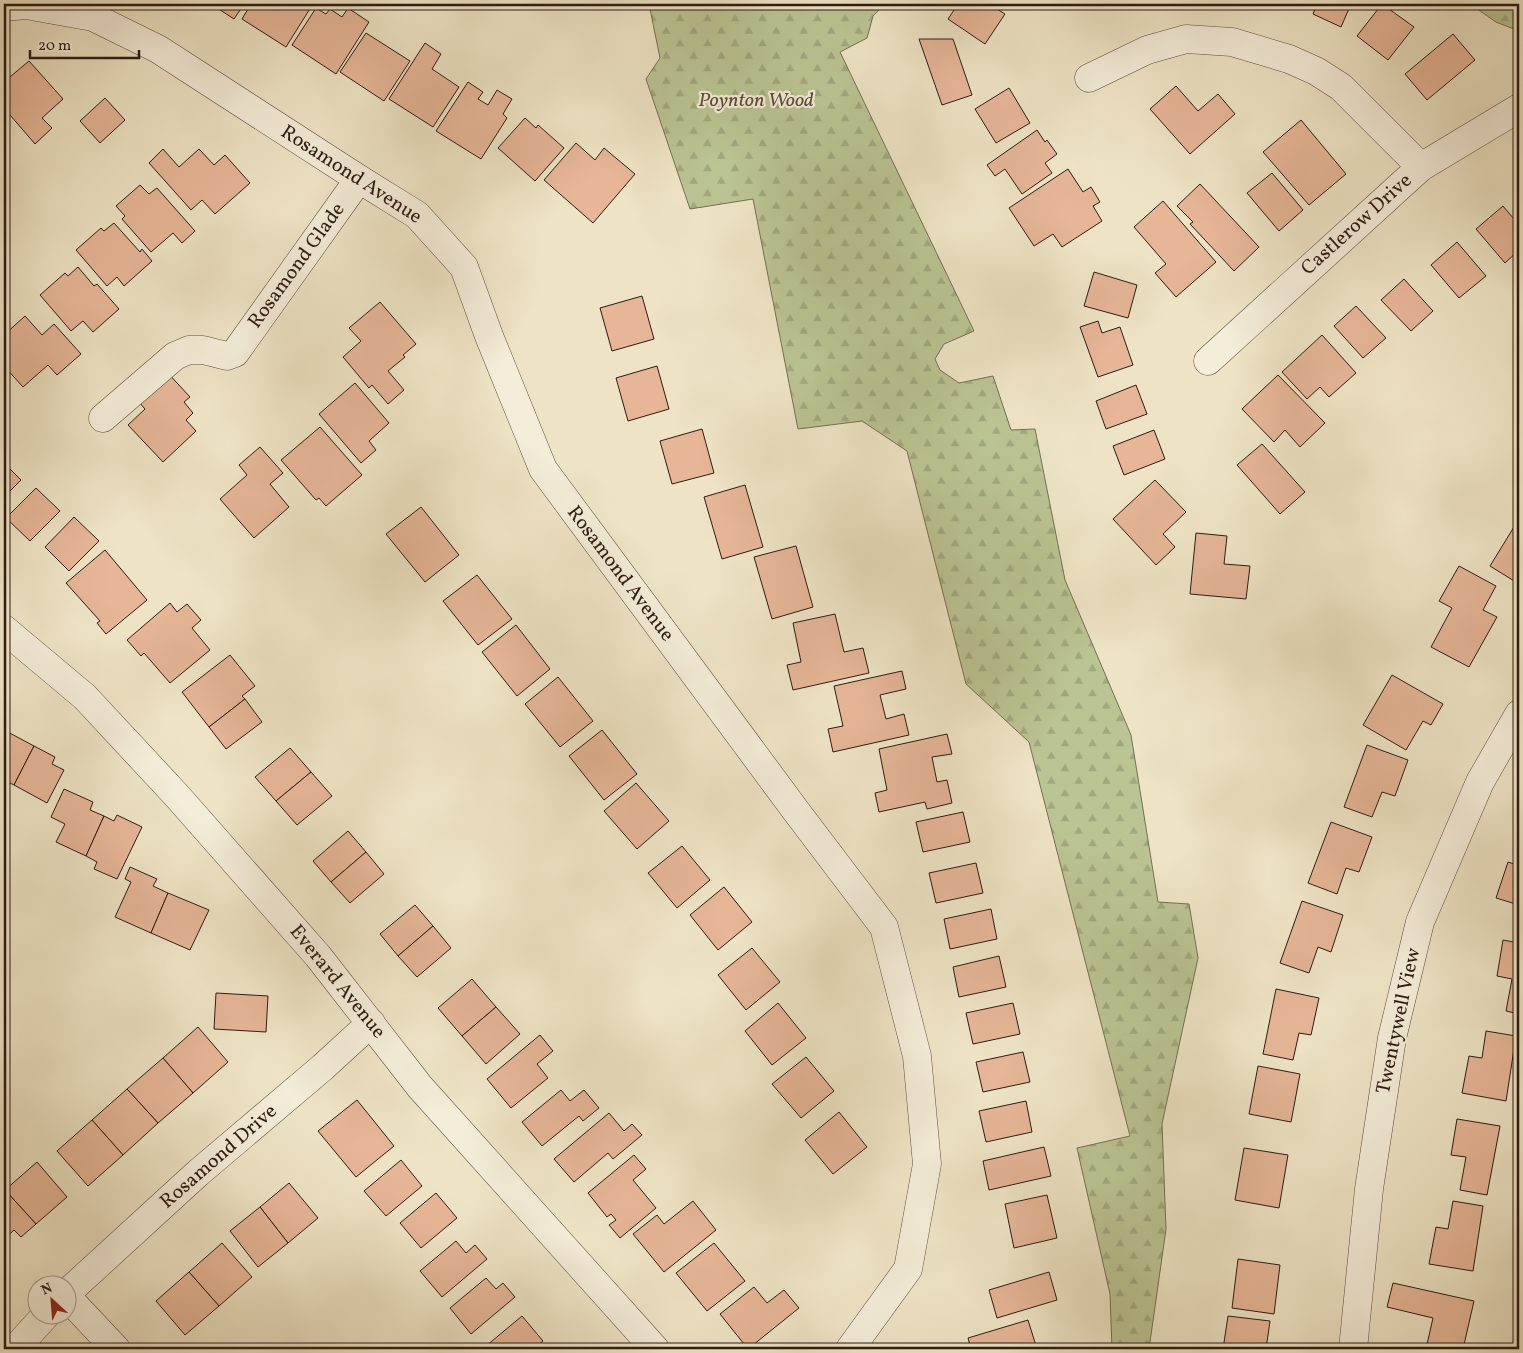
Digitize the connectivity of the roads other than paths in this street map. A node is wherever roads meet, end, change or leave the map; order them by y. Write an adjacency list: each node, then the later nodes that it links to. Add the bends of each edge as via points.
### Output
1 (4, 7): 5 (street, Rosamond Avenue, via 26,5 93,17 158,49)
2 (1089, 78): 4 (street, via 1147,50 1186,39 1232,42 1289,59 1316,71 1340,88)
3 (1519, 108): 4 (street, Castlerow Drive)
4 (1421, 167): 6 (street, Castlerow Drive)
5 (360, 180): 7 (street, Rosamond Glade, via 235,353 227,356 189,350 176,356); 17 (street, Rosamond Avenue, via 417,214 464,267 543,469 884,926 917,1056 928,1164 908,1269)
6 (1208, 361)
7 (103, 418)
8 (4, 629): 10 (street, Everard Avenue, via 85,697 178,797 318,956)
9 (1519, 714): 18 (street, Twentywell View, via 1480,782 1420,922 1390,1047 1369,1189)
10 (371, 1024): 11 (street, Rosamond Drive, via 198,1173); 16 (street, Everard Avenue, via 420,1087)
11 (78, 1283)
12 (78, 1309): 15 (street)
13 (36, 1326): 14 (street)
14 (15, 1349)
15 (116, 1349)
16 (655, 1349)
17 (850, 1349)
18 (1352, 1349)

